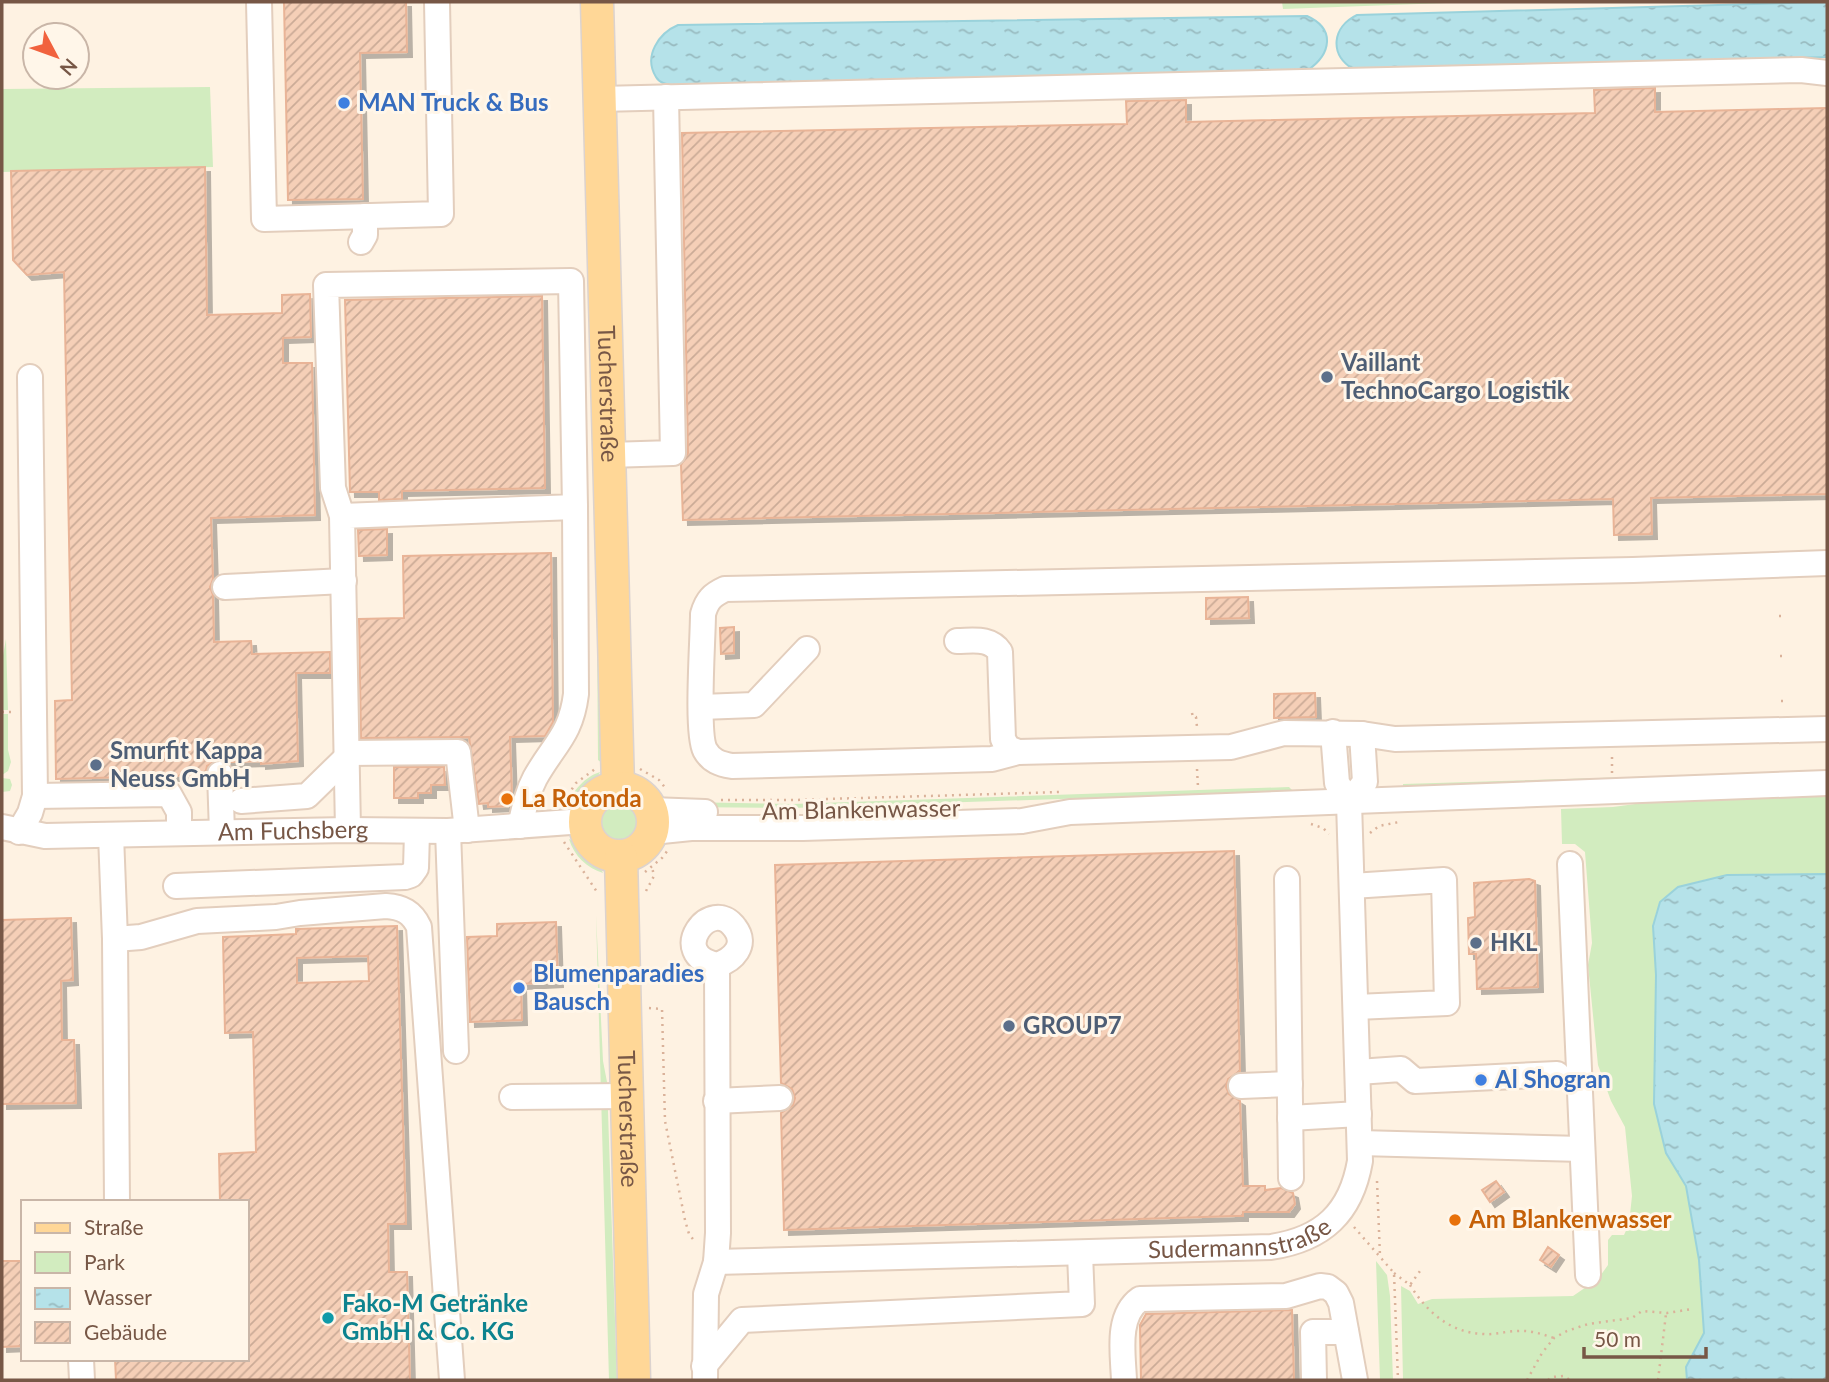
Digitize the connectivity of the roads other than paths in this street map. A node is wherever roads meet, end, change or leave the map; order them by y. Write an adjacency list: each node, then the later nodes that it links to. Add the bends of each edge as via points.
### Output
1 (259, 2): 7 (street, via 264,219)
2 (437, 2): 7 (street, via 441,214)
3 (597, 2): 6 (main road, Tucherstraße)
4 (1827, 73): 5 (street, via 1801,70)
5 (666, 97): 6 (street); 10 (street, via 673,453)
6 (600, 99): 10 (main road, Tucherstraße)
7 (365, 216): 8 (street)
8 (361, 242)
9 (30, 377): 27 (street)
10 (608, 455): 25 (main road, Tucherstraße)
11 (575, 507): 12 (street); 12 (street, via 571,281 326,285 333,488); 32 (street, via 573,714 566,734 535,777)
12 (342, 516): 14 (street)
13 (1827, 563): 18 (street, via 725,589 713,594 703,614)
14 (344, 581): 15 (street); 23 (street)
15 (225, 587)
16 (957, 641): 22 (street, via 987,641 1000,652 1003,739)
17 (807, 649): 18 (street, via 754,705)
18 (701, 707): 22 (street, via 704,747 713,759 726,765 992,759)
19 (1827, 729): 21 (street, via 1395,739)
20 (1334, 732): 21 (street); 22 (street, via 1284,733 1231,747); 29 (street, via 1337,783)
21 (1362, 734): 29 (street, via 1364,782)
22 (1017, 752)
23 (347, 755): 28 (street, via 307,796); 34 (street); 38 (street, via 458,752)
24 (220, 774): 35 (street)
25 (617, 777): 30 (main road); 31 (main road, via 594,799)
26 (1827, 783): 29 (street, Am Blankenwasser)
27 (35, 796): 33 (street, via 30,813); 36 (street, via 169,794 179,812)
28 (241, 800)
29 (1349, 802): 30 (street, Am Blankenwasser, via 1071,802 1022,821 803,828); 43 (street, Sudermannstraße)
30 (663, 820): 40 (main road)
31 (584, 821): 32 (street, Am Fuchsberg); 40 (main road, via 592,844)
32 (520, 826): 38 (street, Am Fuchsberg)
33 (10, 829): 37 (street, Am Fuchsberg, via 46,836)
34 (348, 830): 35 (street, Am Fuchsberg); 38 (street, Am Fuchsberg)
35 (222, 832): 36 (street, Am Fuchsberg)
36 (179, 833): 37 (street, Am Fuchsberg)
37 (111, 835): 44 (street)
38 (440, 835): 42 (street, via 405,877); 47 (street)
39 (1570, 864): 59 (street)
40 (621, 867): 52 (main road, Tucherstraße)
41 (1287, 879): 50 (street)
42 (176, 886)
43 (1352, 886): 46 (street, Sudermannstraße); 46 (street, via 1444,880 1447,1003)
44 (115, 939): 61 (street); 69 (street, via 141,937 197,921 386,906 415,918)
45 (717, 965): 55 (street)
46 (1356, 1007): 48 (street, Sudermannstraße)
47 (456, 1051)
48 (1358, 1072): 49 (street, via 1401,1069 1415,1081); 56 (street, Sudermannstraße)
49 (1557, 1074)
50 (1290, 1084): 51 (street); 57 (street)
51 (1241, 1086)
52 (626, 1096): 53 (street); 70 (main road, Tucherstraße)
53 (512, 1097)
54 (780, 1098): 55 (street)
55 (716, 1101): 63 (street)
56 (1359, 1114): 57 (street); 58 (street, Sudermannstraße)
57 (1290, 1118): 60 (street)
58 (1360, 1143): 59 (street); 62 (street, Sudermannstraße, via 1351,1195 1326,1227 1310,1237 1271,1247)
59 (1582, 1149): 64 (street)
60 (1291, 1178)
61 (117, 1200)
62 (1080, 1253): 63 (street, Sudermannstraße); 67 (street, via 1082,1304 742,1320)
63 (716, 1262): 67 (street, via 706,1294)
64 (1588, 1275)
65 (1346, 1332): 71 (street, via 1341,1303 1328,1287 1286,1296 1140,1299 1131,1305 1124,1325); 72 (street, via 1313,1332); 73 (street)
66 (81, 1361): 68 (street)
67 (705, 1373)
68 (82, 1380)
69 (452, 1380)
70 (634, 1380)
71 (1124, 1380)
72 (1314, 1380)
73 (1355, 1380)

